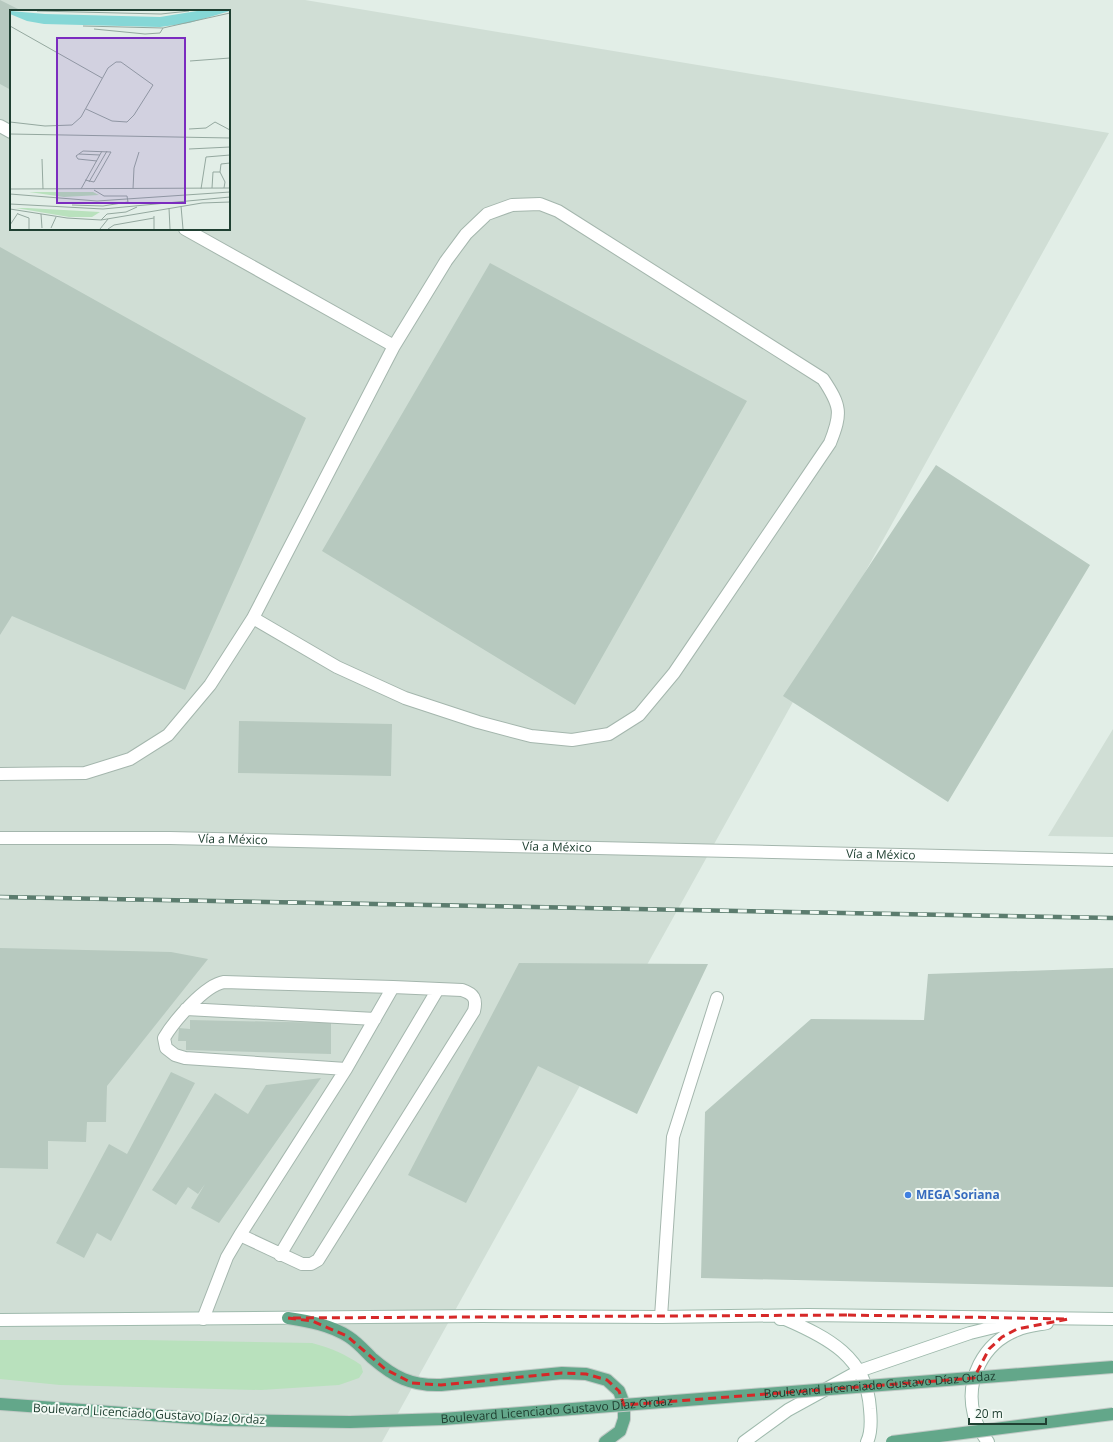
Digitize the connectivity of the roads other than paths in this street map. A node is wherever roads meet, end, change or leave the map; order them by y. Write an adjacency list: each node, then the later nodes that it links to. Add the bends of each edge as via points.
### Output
1 (0, 126): 2 (main road)
2 (10, 131)
3 (187, 230): 4 (main road)
4 (394, 346): 5 (main road); 5 (main road, via 446,261 466,234 487,214 512,205 540,204 558,211 823,379 839,408 838,424 830,443 674,673 639,715 609,734 572,740 531,736 478,722 405,698 337,667)
5 (253, 618): 6 (main road, via 210,685 168,735 130,759 85,773)
6 (0, 774)
7 (0, 838): 8 (main road, Vía a México, via 170,838)
8 (1113, 860)
9 (393, 987): 10 (main road); 12 (main road, via 224,982 212,986); 13 (main road)
10 (438, 989): 16 (main road); 16 (main road, via 469,992 474,998 474,1011 318,1260 311,1264 302,1264)
11 (717, 998): 18 (main road, via 673,1137)
12 (186, 1009): 13 (main road); 14 (main road, via 164,1038 166,1048 175,1055)
13 (375, 1019): 14 (main road)
14 (346, 1069): 15 (main road)
15 (240, 1235): 16 (main road); 19 (main road, via 227,1257)
16 (280, 1255)
17 (749, 1315): 18 (main road); 21 (main road); 26 (main road, via 785,1319 826,1338 844,1352)
18 (661, 1317): 20 (main road)
19 (203, 1318): 20 (main road); 24 (main road)
20 (288, 1318): 29 (main road, via 312,1322 347,1336 385,1369 412,1383 441,1385 562,1373 586,1374 607,1380 619,1391 624,1404 624,1419 620,1431)
21 (1030, 1318): 22 (main road); 26 (main road, via 970,1333)
22 (1068, 1319): 23 (main road); 33 (main road, via 1018,1329 1002,1337 985,1354 973,1381 971,1398 974,1416)
23 (1113, 1319)
24 (0, 1320)
25 (1113, 1367): 27 (main road, Boulevard Licenciado Gustavo Díaz Ordaz, bridge, via 443,1419 350,1422 220,1420)
26 (859, 1371): 30 (main road, via 788,1410); 31 (main road, via 866,1385 870,1403 871,1420)
27 (0, 1404)
28 (1113, 1414): 32 (main road, bridge)
29 (605, 1442)
30 (744, 1442)
31 (867, 1442)
32 (892, 1442)
33 (988, 1442)

